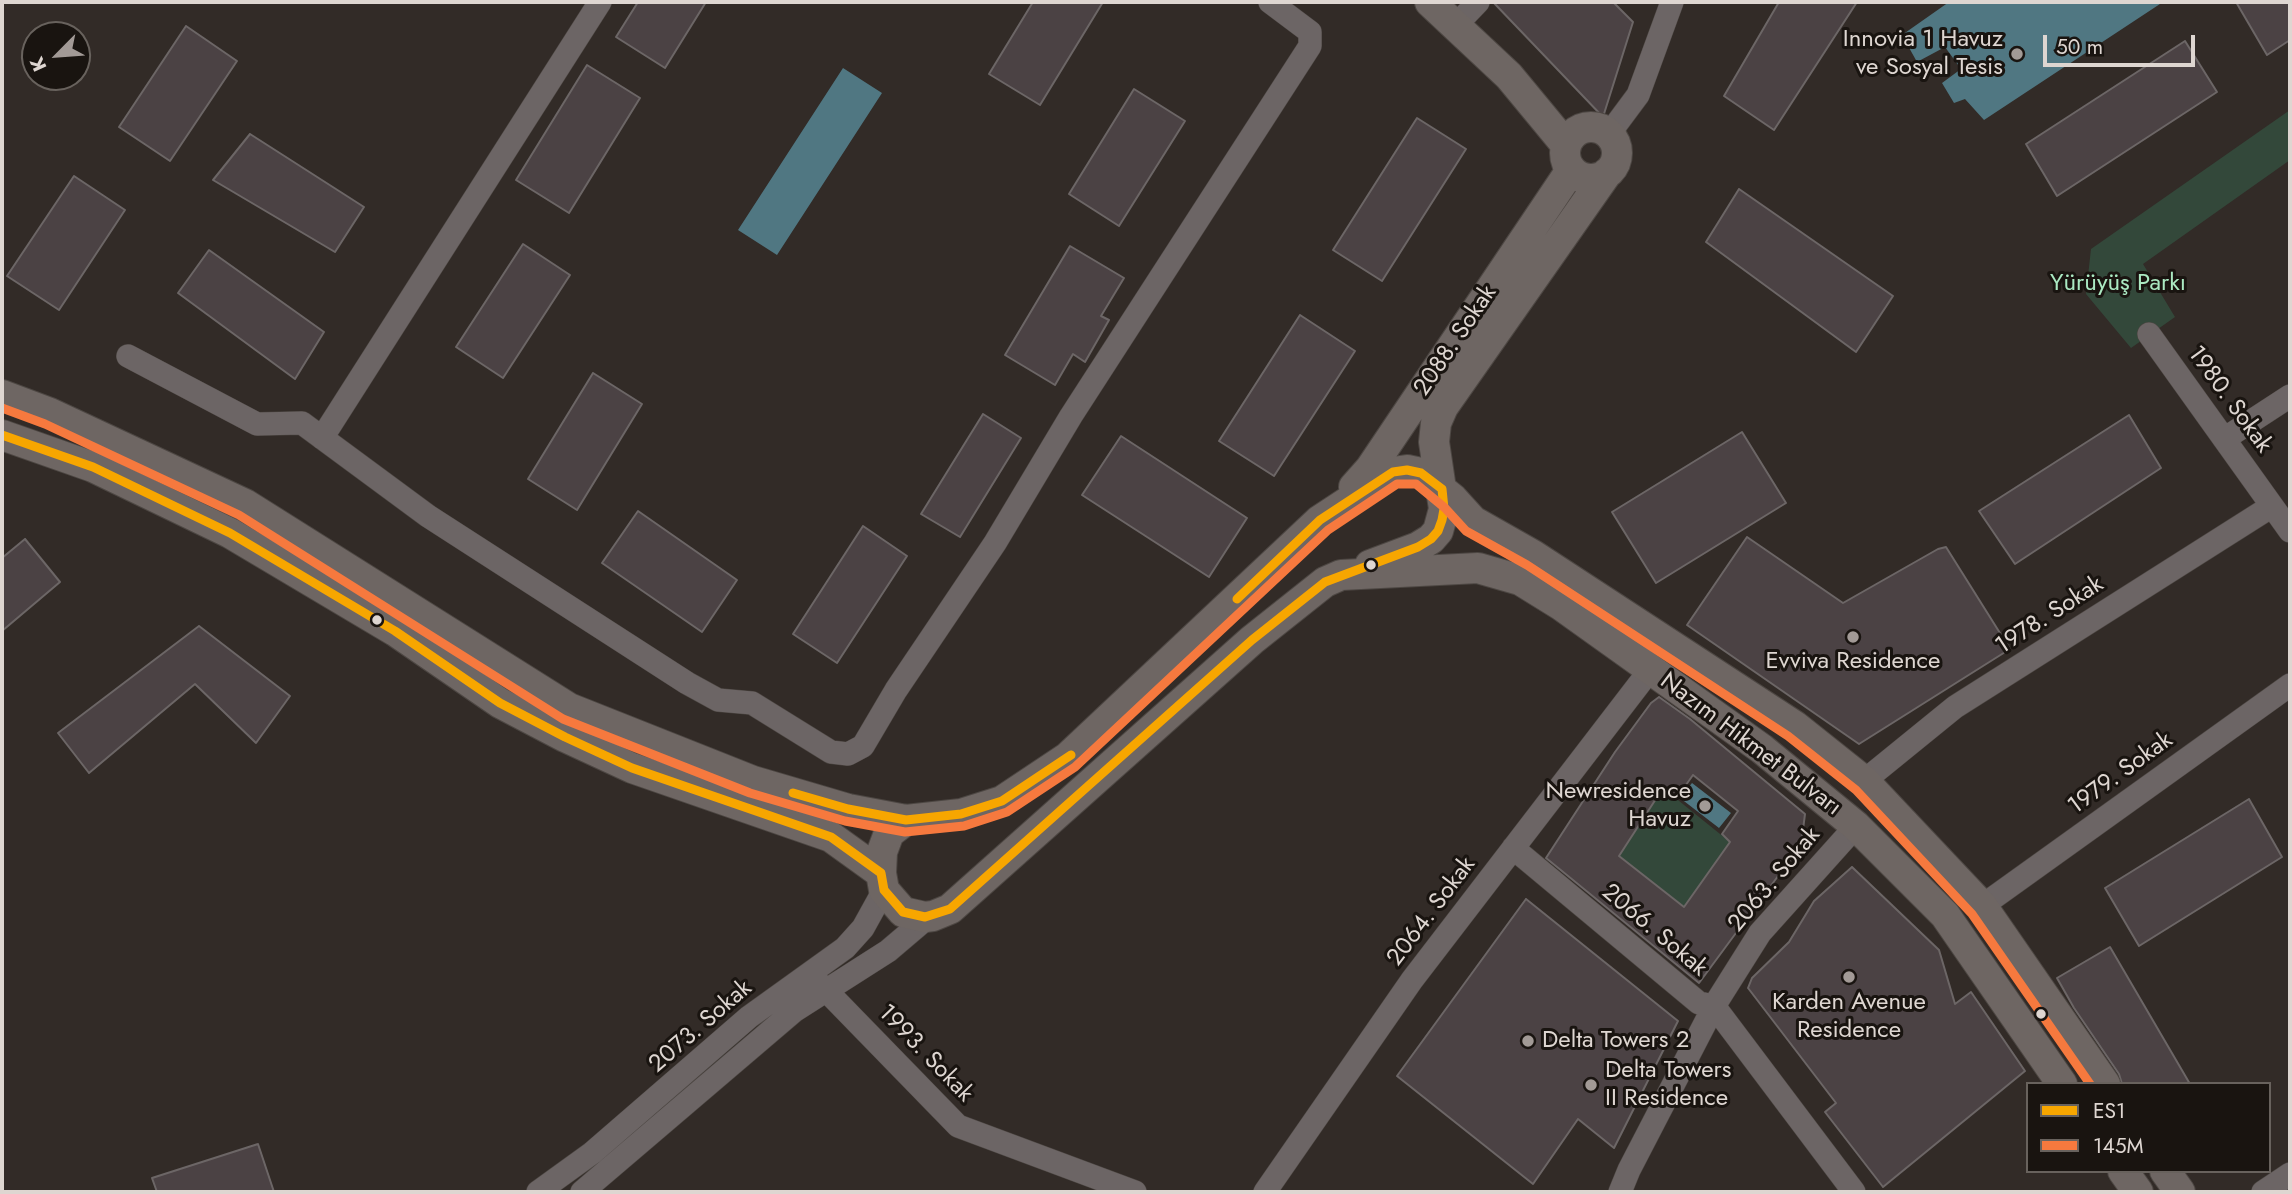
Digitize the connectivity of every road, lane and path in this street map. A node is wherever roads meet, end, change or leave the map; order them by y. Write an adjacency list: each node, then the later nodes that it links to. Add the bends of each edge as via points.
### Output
1 (600, 2): 14 (street)
2 (1270, 2): 14 (street, via 1310,32 1310,46 863,746 848,754 831,752 752,703 718,700 687,683 412,505)
3 (1430, 2): 6 (main road)
4 (1478, 2): 6 (street)
5 (1672, 2): 7 (street, via 1638,94)
6 (1457, 25): 7 (main road)
7 (1583, 144): 8 (main road, via 1585,178); 8 (main road, via 1617,150 1617,159); 18 (main road, 2088. Sokak, via 1370,470)
8 (1607, 173): 16 (main road, via 1443,407 1434,442)
9 (2149, 334): 15 (street, 1980. Sokak)
10 (128, 356): 14 (street, via 257,424 302,423)
11 (2, 395): 24 (main road, Nazım Hikmet Bulvarı, via 244,504 569,708 753,780 848,809)
12 (2290, 396): 15 (street)
13 (2, 435): 27 (main road, via 93,467 230,533 395,631 500,703 565,737 632,768 831,837)
14 (322, 438)
15 (2224, 439): 17 (street, 1980. Sokak)
16 (1442, 489): 18 (main road, Nazım Hikmet Bulvarı, via 1421,473 1393,472); 20 (main road, via 1442,520 1431,539); 23 (main road, Nazım Hikmet Bulvarı, via 1473,521 1533,555 1795,726)
17 (2272, 506): 19 (street, 1980. Sokak); 23 (street, 1978. Sokak, via 2055,632)
18 (1335, 508): 24 (main road, Nazım Hikmet Bulvarı, via 1068,757 1002,801 961,814)
19 (2290, 531)
20 (1341, 575): 21 (main road, Nazım Hikmet Bulvarı, via 1478,568 1520,580); 30 (main road, Nazım Hikmet Bulvarı, via 1325,582 1252,640 950,909)
21 (1650, 670): 25 (main road, Nazım Hikmet Bulvarı, via 1762,749); 26 (street, 2064. Sokak)
22 (2290, 685): 28 (street, 1979. Sokak)
23 (1864, 781): 28 (main road, Nazım Hikmet Bulvarı)
24 (905, 820): 27 (main road, via 889,833 881,852)
25 (1856, 826): 29 (main road, Nazım Hikmet Bulvarı); 32 (street, 2063. Sokak, via 1760,933)
26 (1513, 848): 32 (street, 2066. Sokak, via 1615,927 1699,1003); 41 (street, 2064. Sokak, via 1412,980)
27 (882, 881): 30 (main road, via 904,912); 31 (street, 2073. Sokak, via 863,928)
28 (1982, 906): 29 (main road); 34 (main road, Nazım Hikmet Bulvarı)
29 (1945, 915): 33 (main road, Nazım Hikmet Bulvarı)
30 (928, 917): 31 (street, 2073. Sokak, via 888,951)
31 (818, 982): 38 (street, 2073. Sokak, via 749,1017 603,1144); 39 (street, 2073. Sokak, via 786,1018); 40 (street, 1993. Sokak, via 958,1126)
32 (1714, 1006): 42 (street, 2063. Sokak); 43 (street, 2066. Sokak)
33 (2062, 1082)
34 (2104, 1082)
35 (2124, 1173): 44 (main road)
36 (2166, 1173): 45 (main road)
37 (2290, 1174): 46 (street)
38 (538, 1192)
39 (582, 1192)
40 (1135, 1192)
41 (1265, 1192)
42 (1620, 1192)
43 (1854, 1192)
44 (2138, 1192)
45 (2180, 1192)
46 (2263, 1192)

